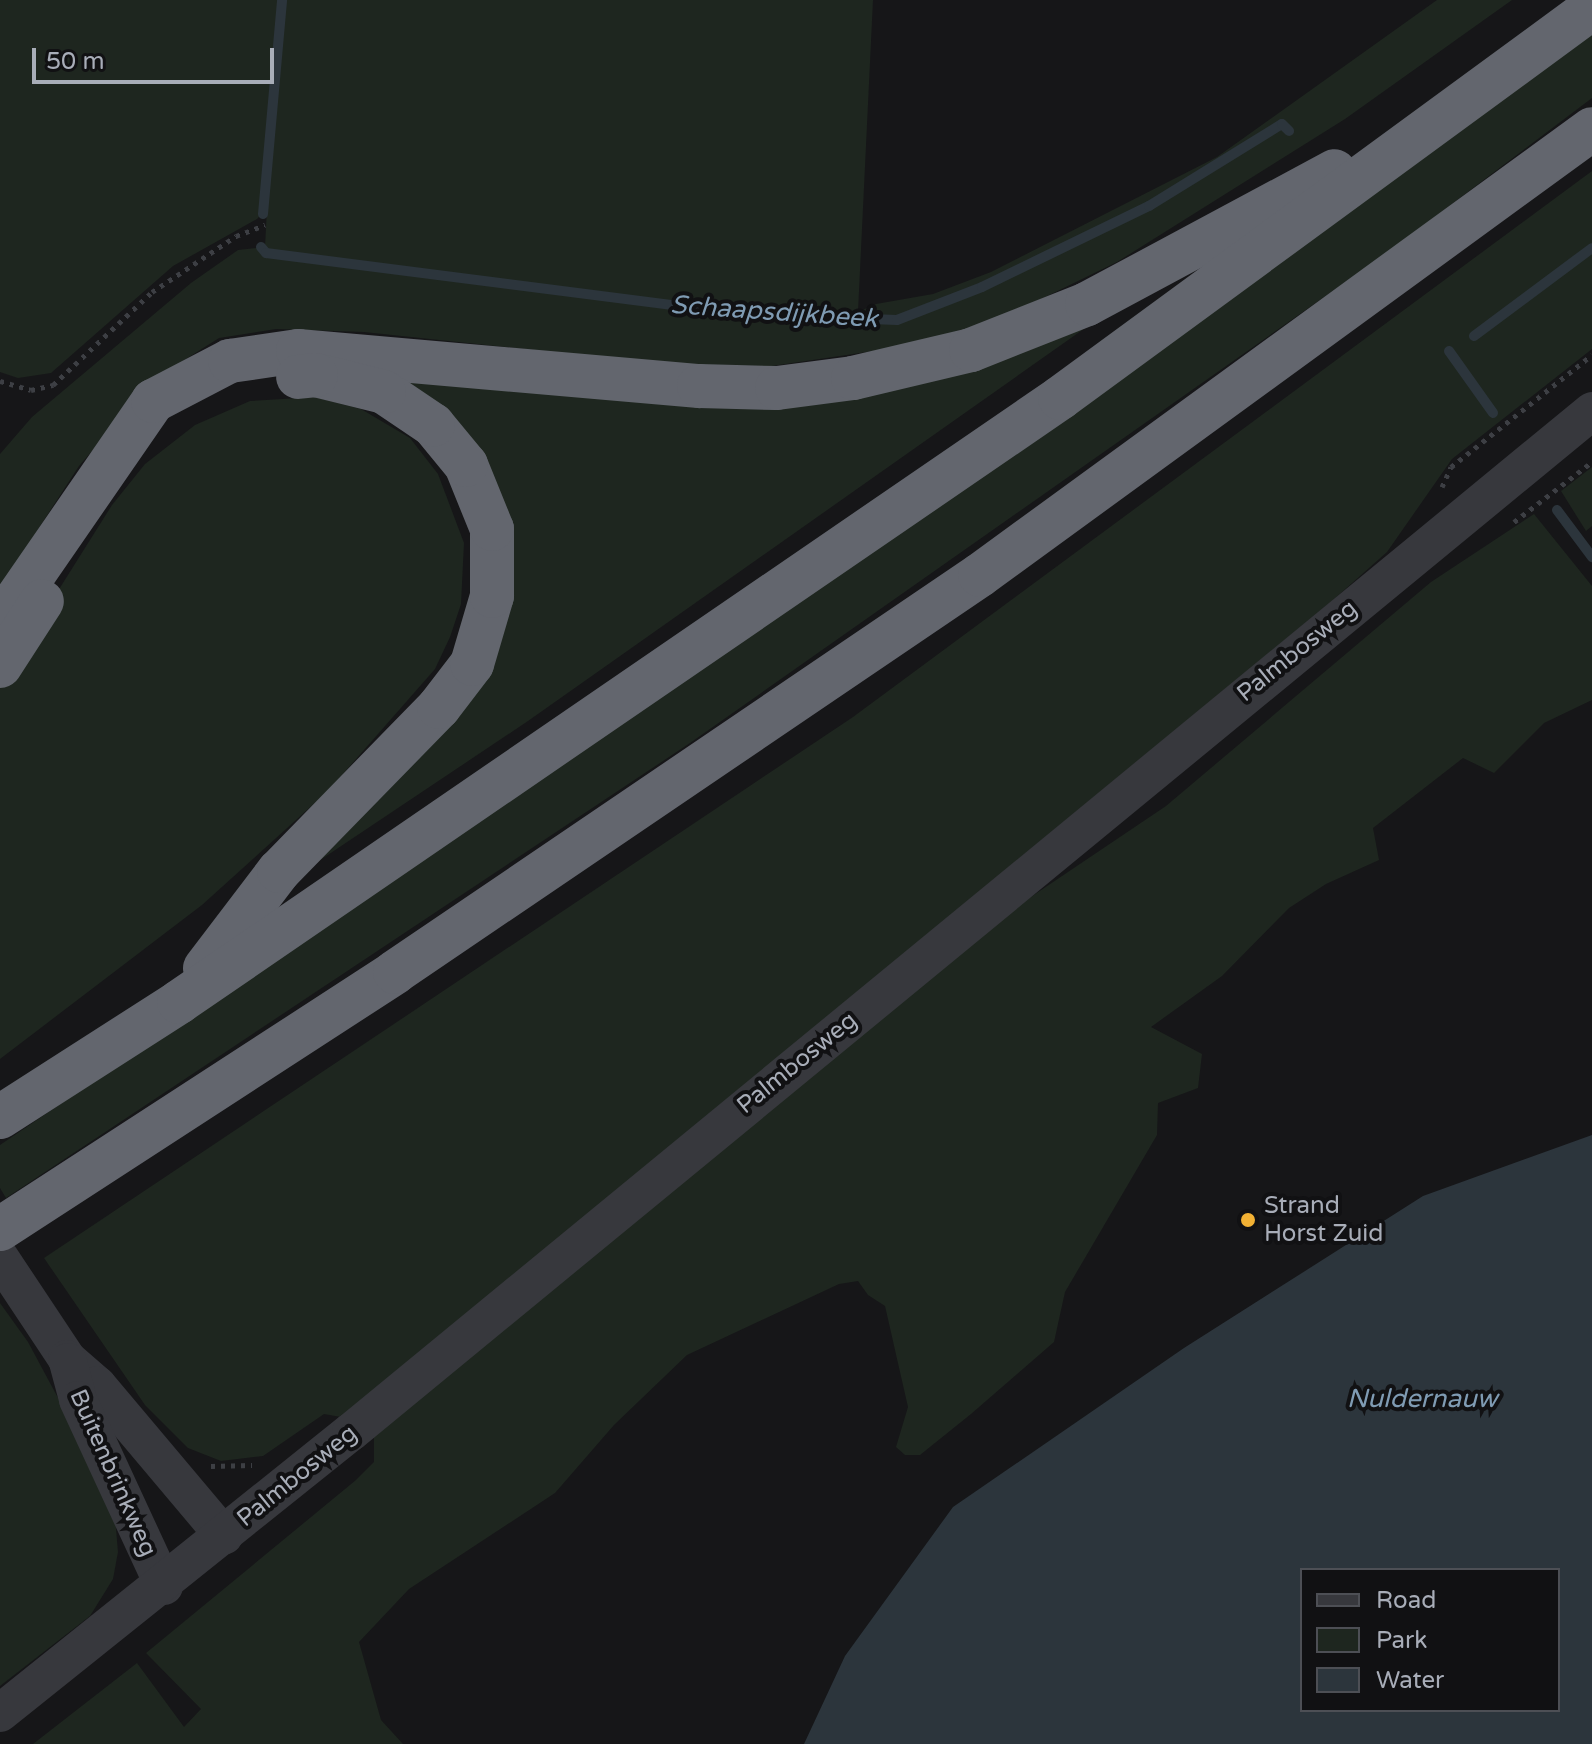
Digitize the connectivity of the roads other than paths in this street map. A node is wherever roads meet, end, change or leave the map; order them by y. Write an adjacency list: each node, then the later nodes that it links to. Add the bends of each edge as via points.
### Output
1 (1592, 8): 2 (highway)
2 (1472, 99): 5 (highway, via 1087,304 971,350 853,378 777,388 699,386 298,351 230,361 153,401); 7 (highway, via 1060,398)
3 (1592, 129): 9 (highway, via 980,575 395,972)
4 (1592, 411): 12 (street, Palmbosweg)
5 (0, 623)
6 (0, 666): 7 (highway, via 110,495 162,433 216,395 262,381 316,375 384,392 433,425 466,465 492,529 492,596 472,664 439,707 279,871)
7 (179, 1002): 8 (highway)
8 (0, 1117)
9 (0, 1229)
10 (8, 1270): 11 (street, Buitenbrinkweg)
11 (67, 1359): 12 (street, Buitenbrinkweg, via 97,1385); 13 (street, Buitenbrinkweg, via 78,1400)
12 (224, 1536): 13 (street, Palmbosweg)
13 (164, 1586): 14 (street, Palmbosweg)
14 (0, 1713)

